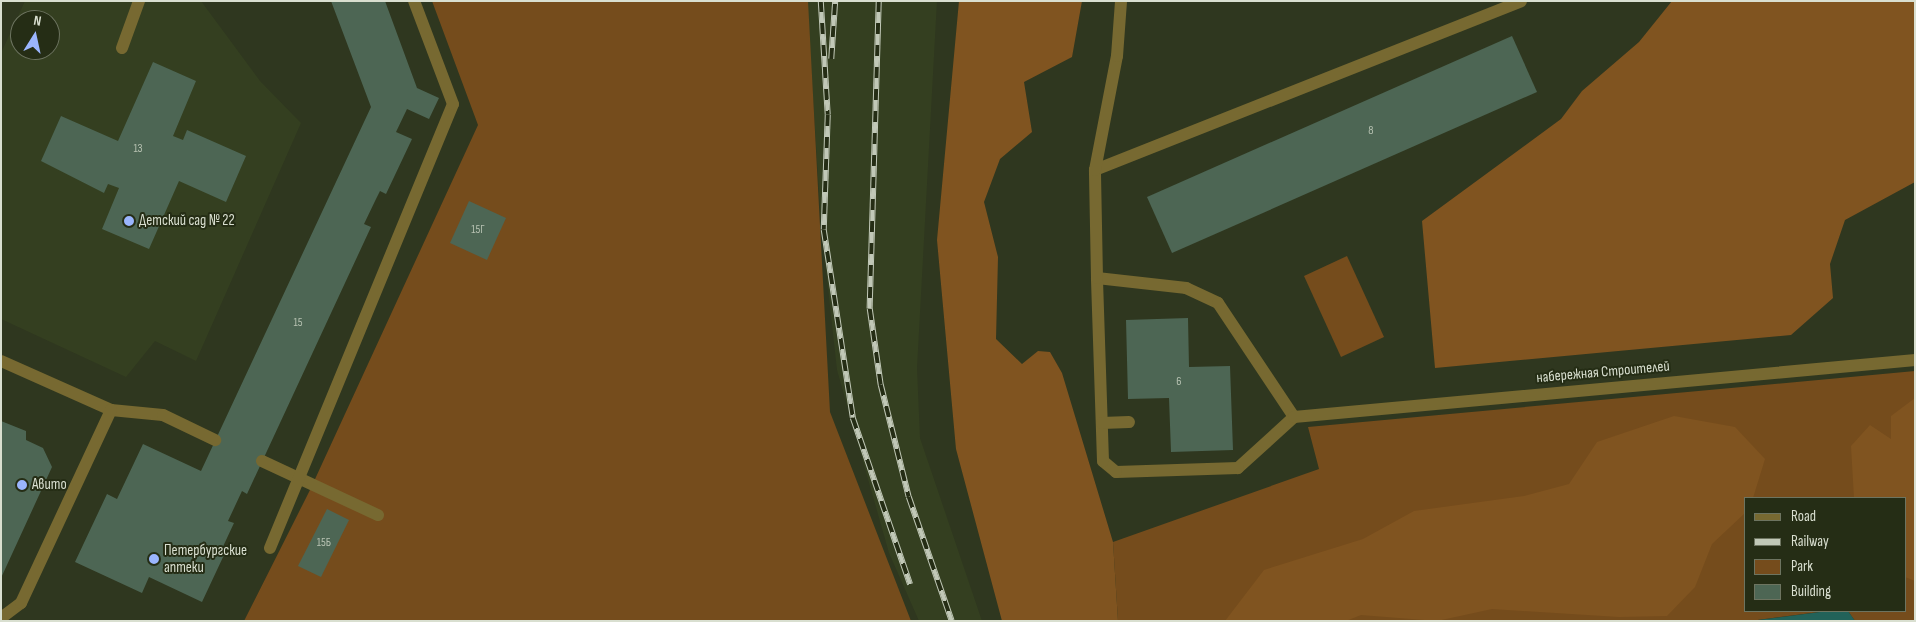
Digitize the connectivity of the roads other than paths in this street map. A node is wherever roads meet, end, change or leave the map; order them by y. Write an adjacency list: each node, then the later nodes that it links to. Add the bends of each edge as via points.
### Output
1 (139, 1): 5 (street)
2 (414, 1): 16 (street, via 453,104)
3 (1121, 1): 6 (street, via 1117,56)
4 (1521, 1): 6 (street)
5 (122, 48)
6 (1095, 170): 7 (street)
7 (1097, 278): 11 (street, via 1186,288 1218,304); 12 (street)
8 (1915, 360): 11 (street, набережная Строителей)
9 (1, 361): 10 (street)
10 (111, 410): 14 (street, via 163,415); 19 (street, via 21,603)
11 (1294, 417): 12 (street, via 1238,468 1163,471 1116,472 1103,461)
12 (1102, 422): 13 (street)
13 (1129, 422)
14 (215, 440)
15 (262, 461): 16 (street)
16 (300, 478): 17 (street); 18 (street)
17 (378, 515)
18 (270, 548)
19 (1, 618)

